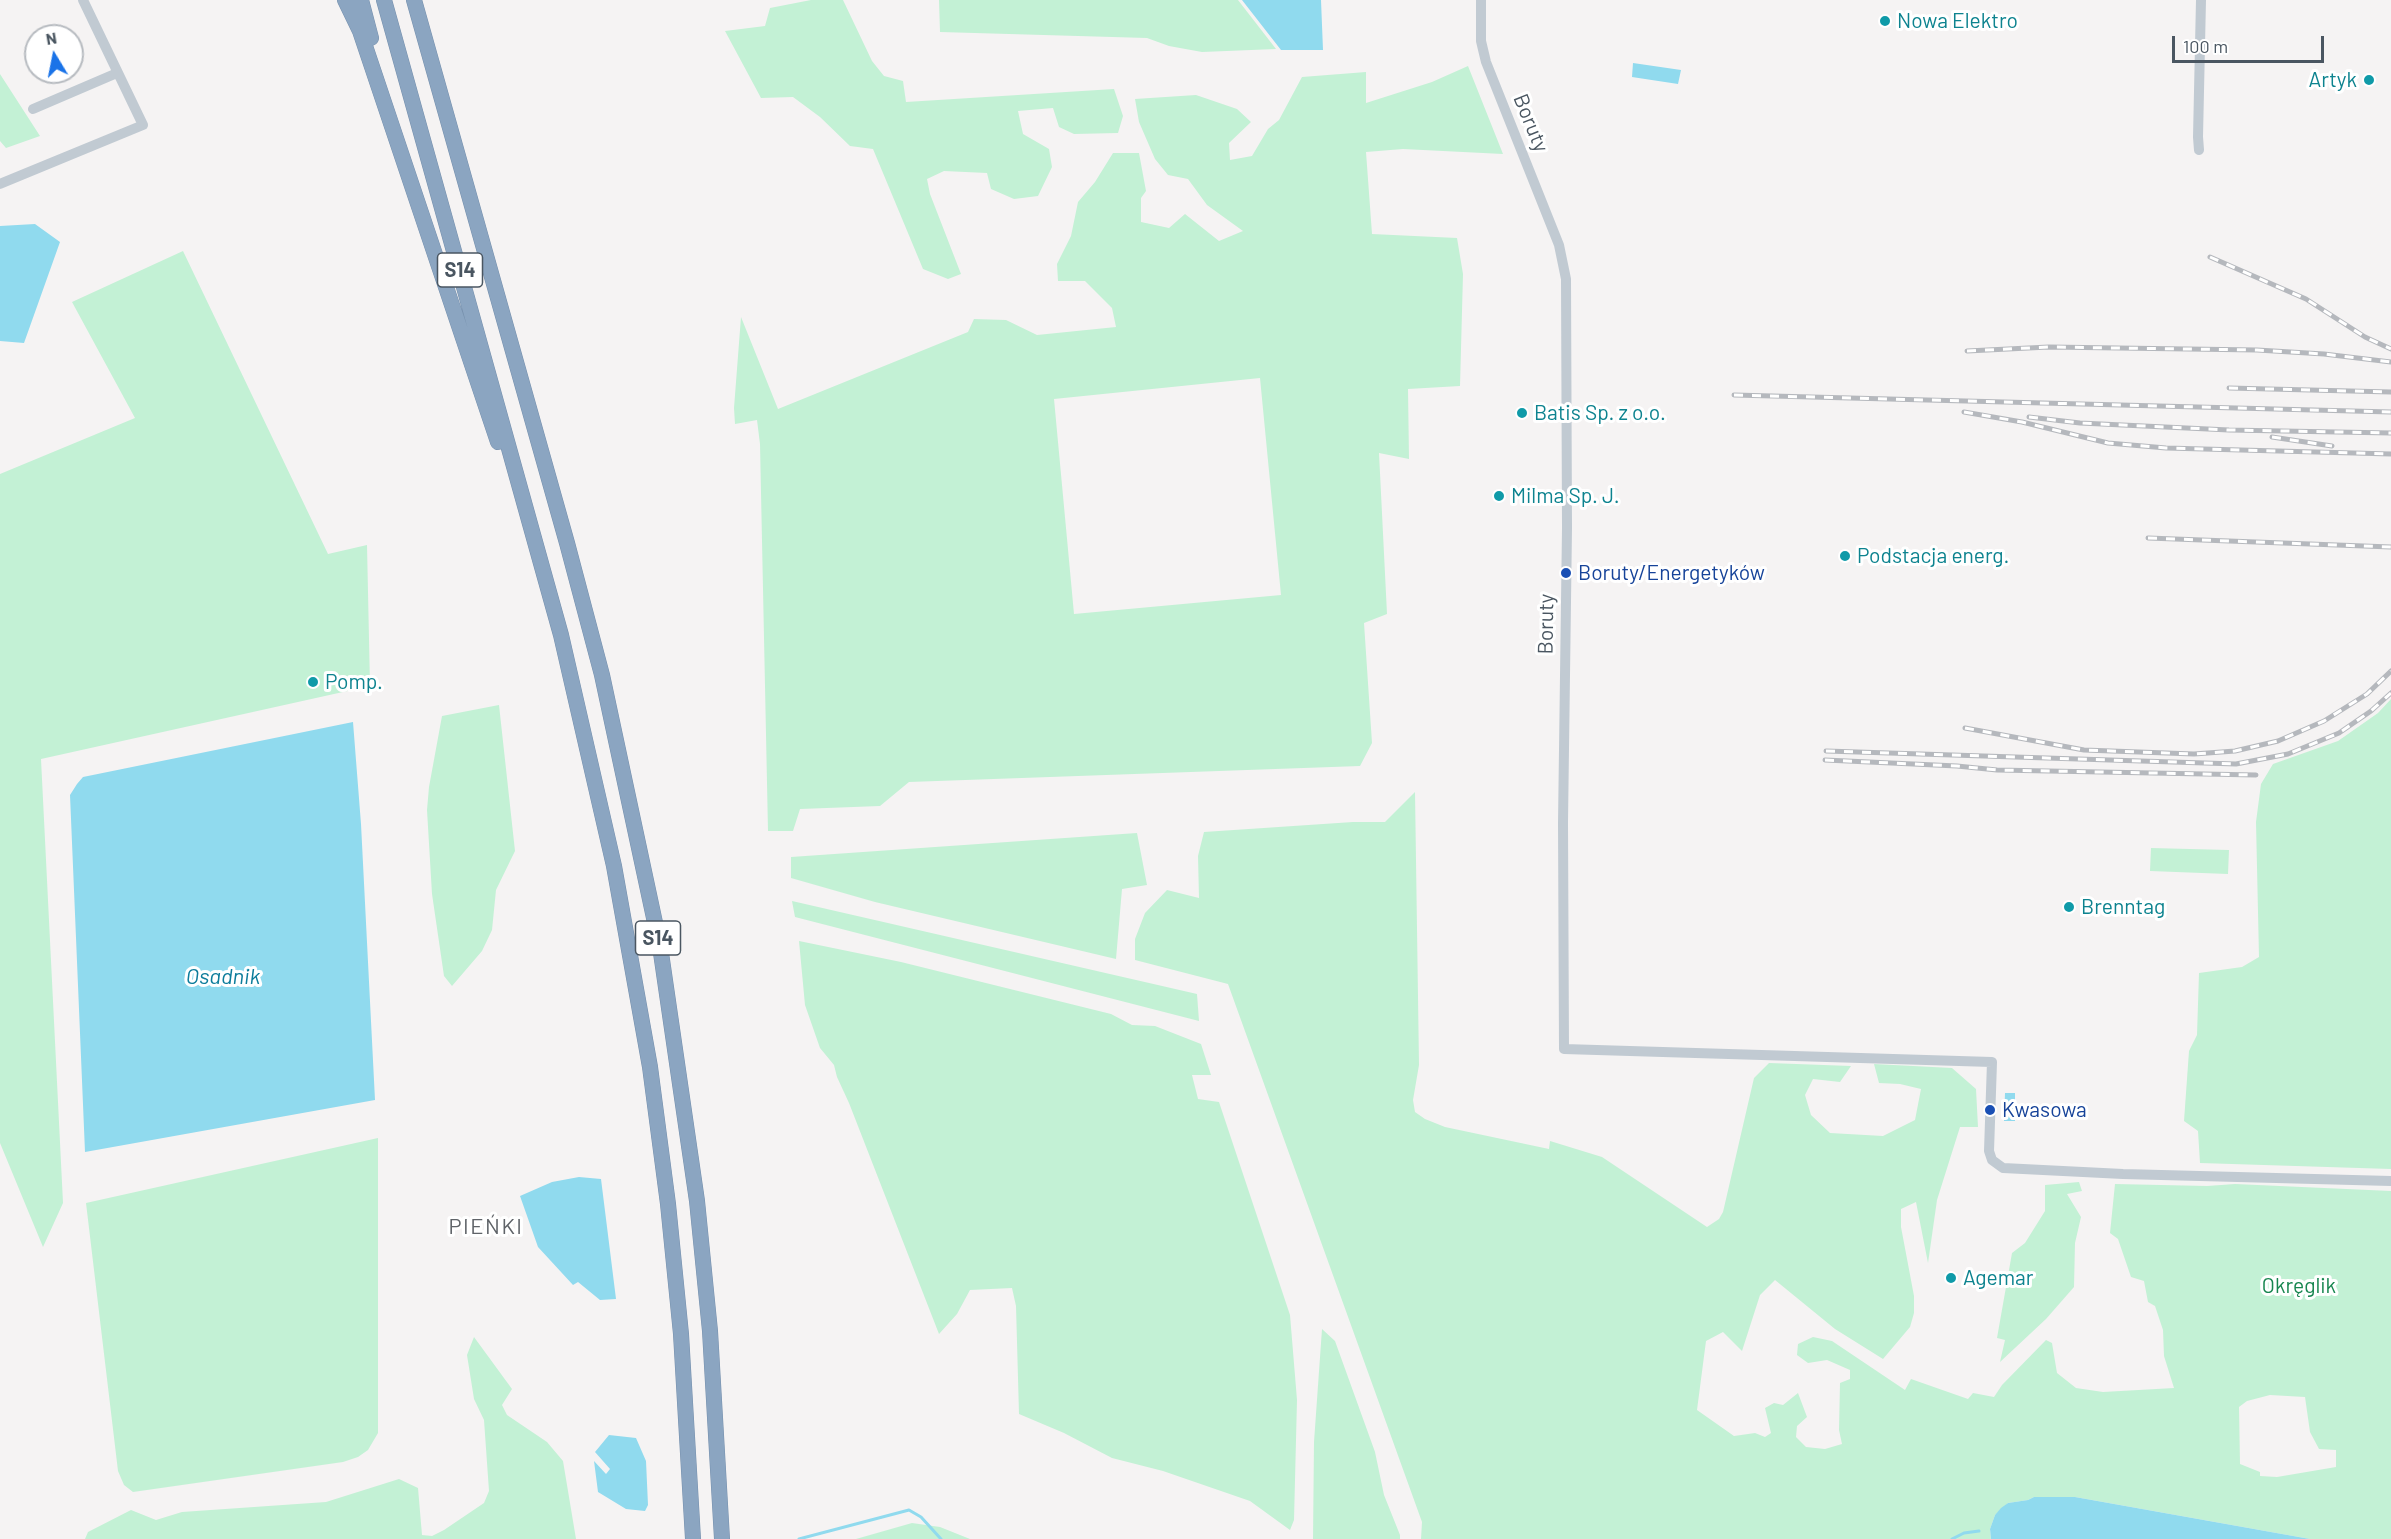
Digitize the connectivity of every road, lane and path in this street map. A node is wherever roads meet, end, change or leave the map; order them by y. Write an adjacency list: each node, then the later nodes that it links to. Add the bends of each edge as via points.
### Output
1 (83, 0): 9 (street)
2 (345, 0): 14 (highway, via 360,31)
3 (361, 0): 14 (highway)
4 (384, 0): 15 (highway, S14)
5 (414, 0): 10 (highway, S14)
6 (421, 0): 10 (highway)
7 (1481, 0): 16 (street, Boruty, via 1481,40 1486,62 1559,245 1566,279 1564,1049 1992,1062 1989,1151 1992,1160 2003,1168)
8 (2201, 0): 12 (street)
9 (117, 73): 11 (street); 13 (street, via 142,125)
10 (435, 75): 18 (highway, S14, via 602,675 660,946 697,1201 710,1331)
11 (33, 109)
12 (2199, 150)
13 (0, 184)
14 (414, 190): 15 (highway, via 503,458)
15 (536, 540): 17 (highway, S14, via 609,843 650,1067 681,1334)
16 (2391, 1181)
17 (693, 1539)
18 (722, 1539)

